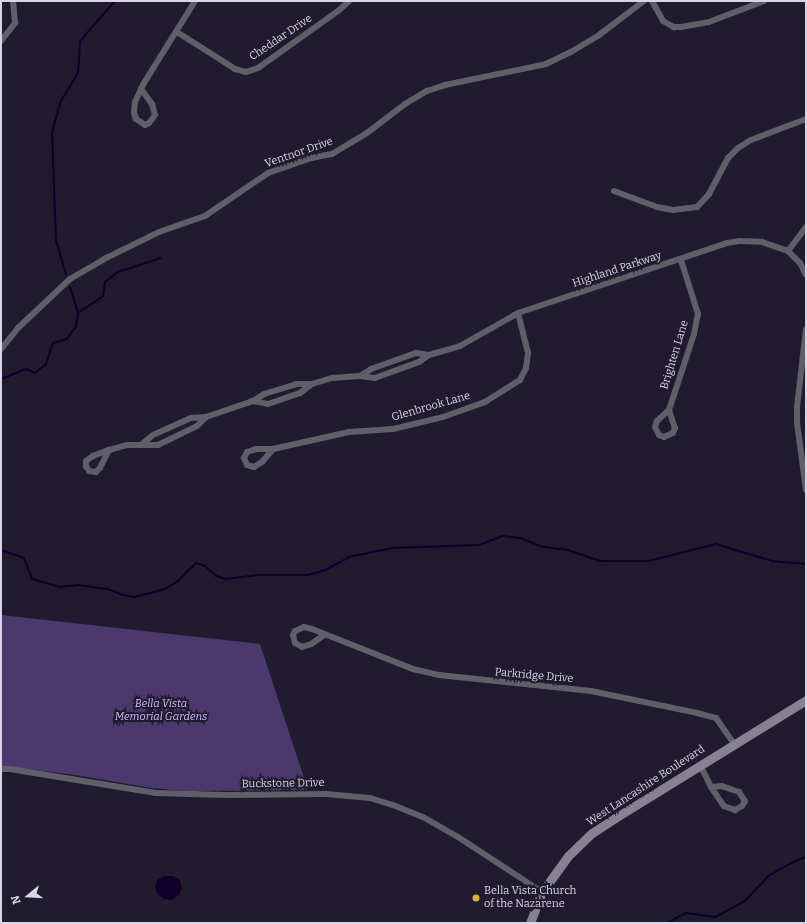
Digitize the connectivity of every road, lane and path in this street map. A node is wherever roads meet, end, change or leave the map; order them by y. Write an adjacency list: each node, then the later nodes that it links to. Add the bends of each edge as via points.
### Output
1 (13, 1): 8 (street, via 15,23)
2 (195, 1): 7 (street)
3 (349, 1): 7 (street, Cheddar Drive, via 258,68 246,72 235,69)
4 (644, 1): 18 (street, Ventnor Drive, via 599,35 546,64 444,85 427,91 332,154 311,158 268,173 205,216 159,232 104,259 70,279 18,328)
5 (652, 1): 6 (street, via 663,21 674,27 709,22)
6 (764, 1)
7 (177, 32): 9 (street)
8 (1, 40)
9 (141, 89): 9 (street, via 135,102 134,113 136,119 145,125 155,115 152,104)
10 (806, 119): 11 (street, via 751,140 738,148 728,158 709,194 697,207 673,210 657,208)
11 (614, 191)
12 (806, 227): 13 (street)
13 (788, 251): 14 (street, Highland Parkway, via 762,242 739,241); 15 (street, Highland Parkway, via 800,263)
14 (681, 260): 16 (street, Highland Parkway); 23 (street, Brighten Lane, via 698,314)
15 (806, 275)
16 (518, 313): 19 (street, Highland Parkway, via 460,346); 26 (street, Glenbrook Lane, via 528,353 526,368 520,380 485,402 393,429 349,432)
17 (806, 329): 28 (street, via 797,407)
18 (1, 349)
19 (429, 355): 20 (street, Highland Parkway, via 416,353 371,369); 20 (street, Highland Parkway, via 419,362 374,378)
20 (360, 376): 21 (street, Highland Parkway, via 332,378)
21 (312, 384): 22 (street, Highland Parkway, via 296,384 264,394); 22 (street, Highland Parkway, via 300,393 268,404)
22 (253, 401): 24 (street, Highland Parkway)
23 (669, 410)
24 (206, 417): 25 (street, Highland Parkway, via 191,418 153,435); 25 (street, Highland Parkway, via 197,426 158,445)
25 (142, 444): 27 (street, Highland Parkway)
26 (273, 449)
27 (109, 450)
28 (806, 490)
29 (324, 635): 29 (street, Parkridge Drive, via 304,627 295,631 293,635 295,643 302,647); 31 (street, Parkridge Drive, via 413,669 439,675 592,691 716,718)
30 (806, 700): 31 (main road, West Lancashire Boulevard)
31 (734, 744): 32 (main road, West Lancashire Boulevard)
32 (700, 765): 34 (street); 35 (main road, West Lancashire Boulevard, via 592,833 568,856)
33 (1, 769): 35 (street, Buckstone Drive, via 10,768 156,793 326,794 370,798 423,817)
34 (711, 787): 34 (street, via 724,806 735,810 742,806 744,801 739,792 722,786)
35 (542, 892): 36 (main road, West Lancashire Boulevard)
36 (530, 923)

